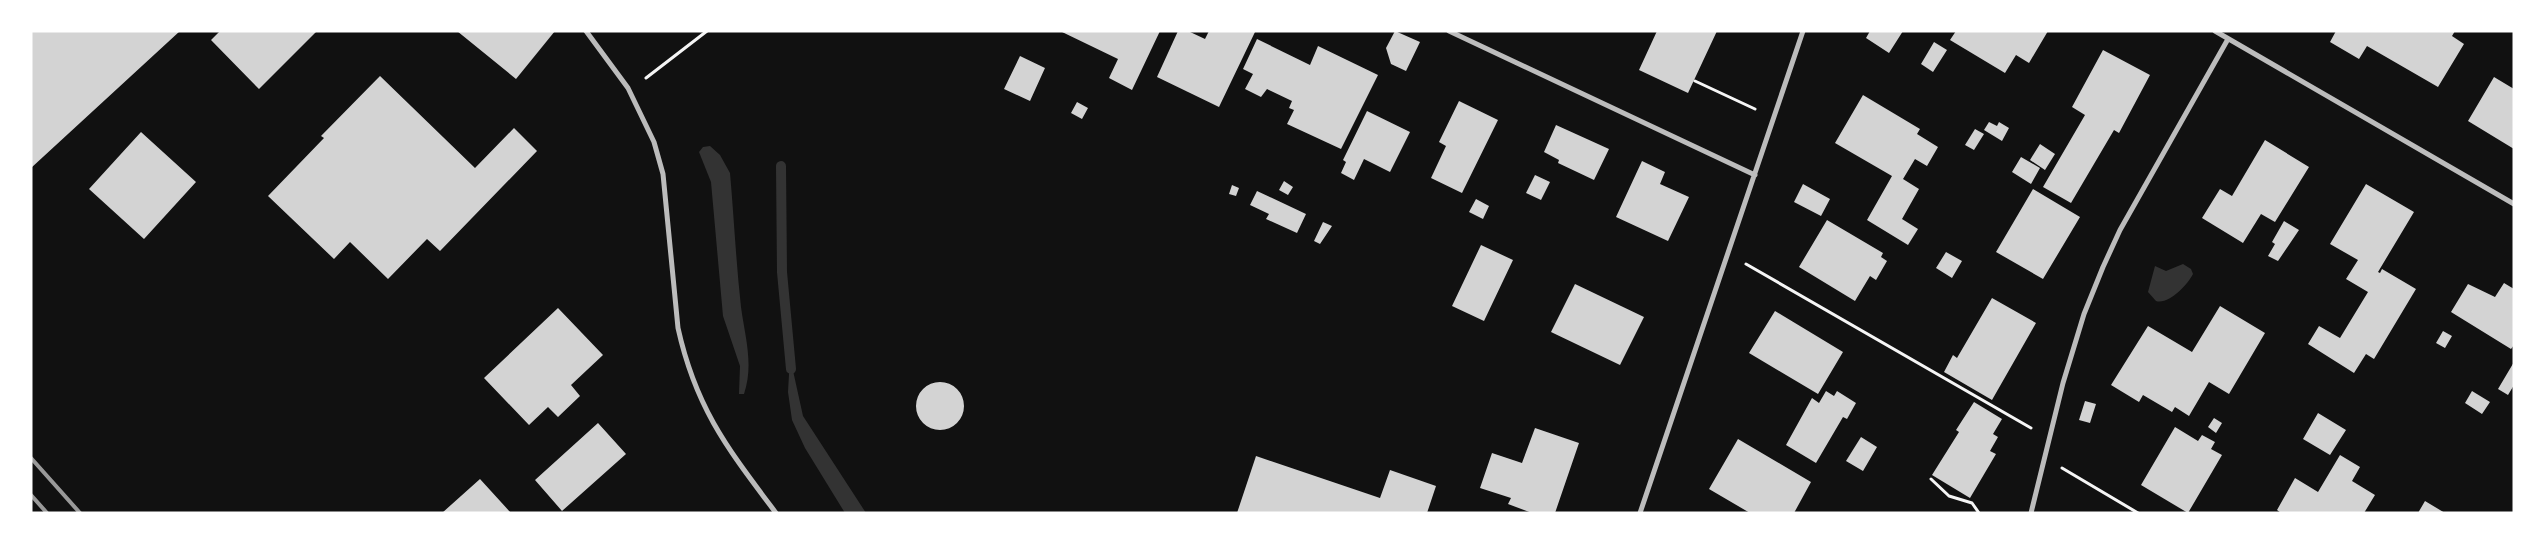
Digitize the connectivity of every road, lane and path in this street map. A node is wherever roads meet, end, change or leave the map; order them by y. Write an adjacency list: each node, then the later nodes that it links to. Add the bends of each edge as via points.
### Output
1 (586, 31): 8 (street)
2 (707, 31): 8 (path, via 684,51)
3 (1448, 31): 10 (street)
4 (1803, 31): 9 (street)
5 (2215, 31): 6 (street)
6 (2228, 38): 11 (street); 13 (street, via 2120,230 2103,267 2068,366)
7 (1694, 81): 9 (path)
8 (628, 88): 15 (street, via 651,134 663,174 678,328 700,399 730,451)
9 (1774, 118): 10 (street)
10 (1755, 175): 12 (street)
11 (2514, 204)
12 (1728, 254): 13 (path, via 2030,427); 16 (street)
13 (2046, 449): 18 (street); 19 (path, via 2061,467)
14 (1930, 479): 17 (path, via 1949,496 1972,503)
15 (776, 513)
16 (1640, 513)
17 (1979, 513)
18 (2031, 513)
19 (2138, 513)

